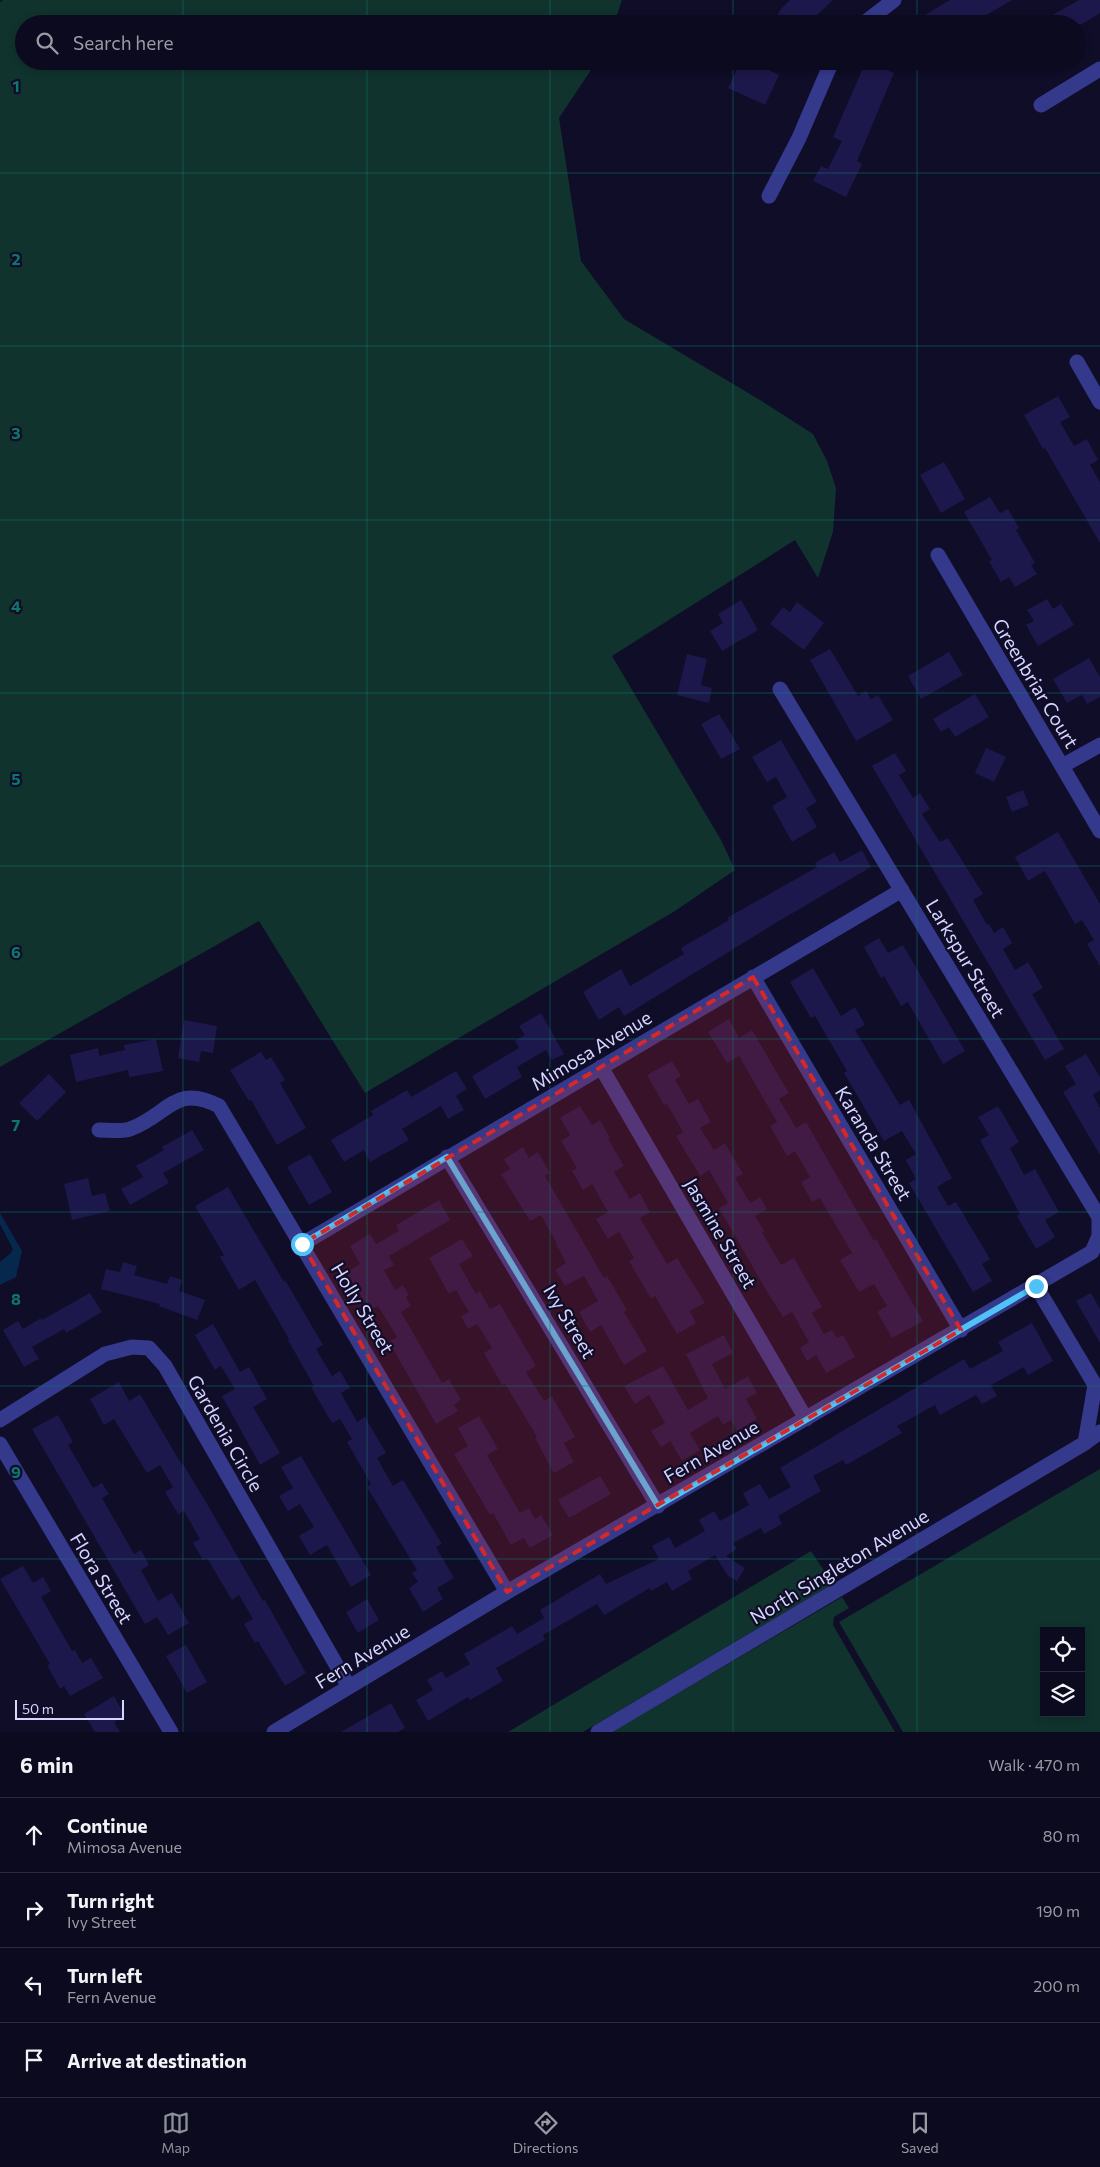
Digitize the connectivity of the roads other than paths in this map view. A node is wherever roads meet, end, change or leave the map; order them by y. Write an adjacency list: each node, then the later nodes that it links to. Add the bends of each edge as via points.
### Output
1 (894, 0): 2 (street)
2 (875, 15)
3 (1100, 69): 5 (street)
4 (828, 70): 6 (street, via 799,138)
5 (1041, 104)
6 (769, 196)
7 (1077, 362): 8 (street)
8 (1100, 402)
9 (938, 555): 12 (street, Greenbriar Court)
10 (780, 689): 14 (street, Larkspur Street)
11 (1100, 745): 12 (street)
12 (1062, 766): 13 (street, Greenbriar Court)
13 (1100, 831)
14 (902, 890): 15 (street, Mimosa Avenue); 20 (street, Larkspur Street, via 1099,1217 1100,1236)
15 (753, 977): 16 (street, Mimosa Avenue); 22 (street, Karanda Street)
16 (601, 1067): 18 (street, Mimosa Avenue); 24 (street, Jasmine Street)
17 (99, 1130): 19 (street, Holly Street, via 130,1129 187,1096 205,1099 219,1106)
18 (447, 1157): 19 (street, Mimosa Avenue); 29 (street, Ivy Street)
19 (302, 1244): 30 (street, Holly Street)
20 (1092, 1252): 21 (street, Fern Avenue)
21 (1036, 1286): 22 (street, Fern Avenue); 23 (street)
22 (961, 1330): 24 (street, Fern Avenue)
23 (1098, 1385): 27 (street)
24 (806, 1419): 29 (street, Fern Avenue)
25 (0, 1420): 31 (street, Gardenia Circle, via 105,1354 132,1347 149,1348 165,1366)
26 (1100, 1432): 27 (street, North Singleton Avenue)
27 (1085, 1443): 34 (street, North Singleton Avenue)
28 (0, 1444): 32 (street, Flora Street)
29 (658, 1506): 30 (street, Fern Avenue)
30 (508, 1592): 31 (street, Fern Avenue)
31 (349, 1686): 33 (street, Fern Avenue)
32 (171, 1732)
33 (274, 1732)
34 (598, 1732)

